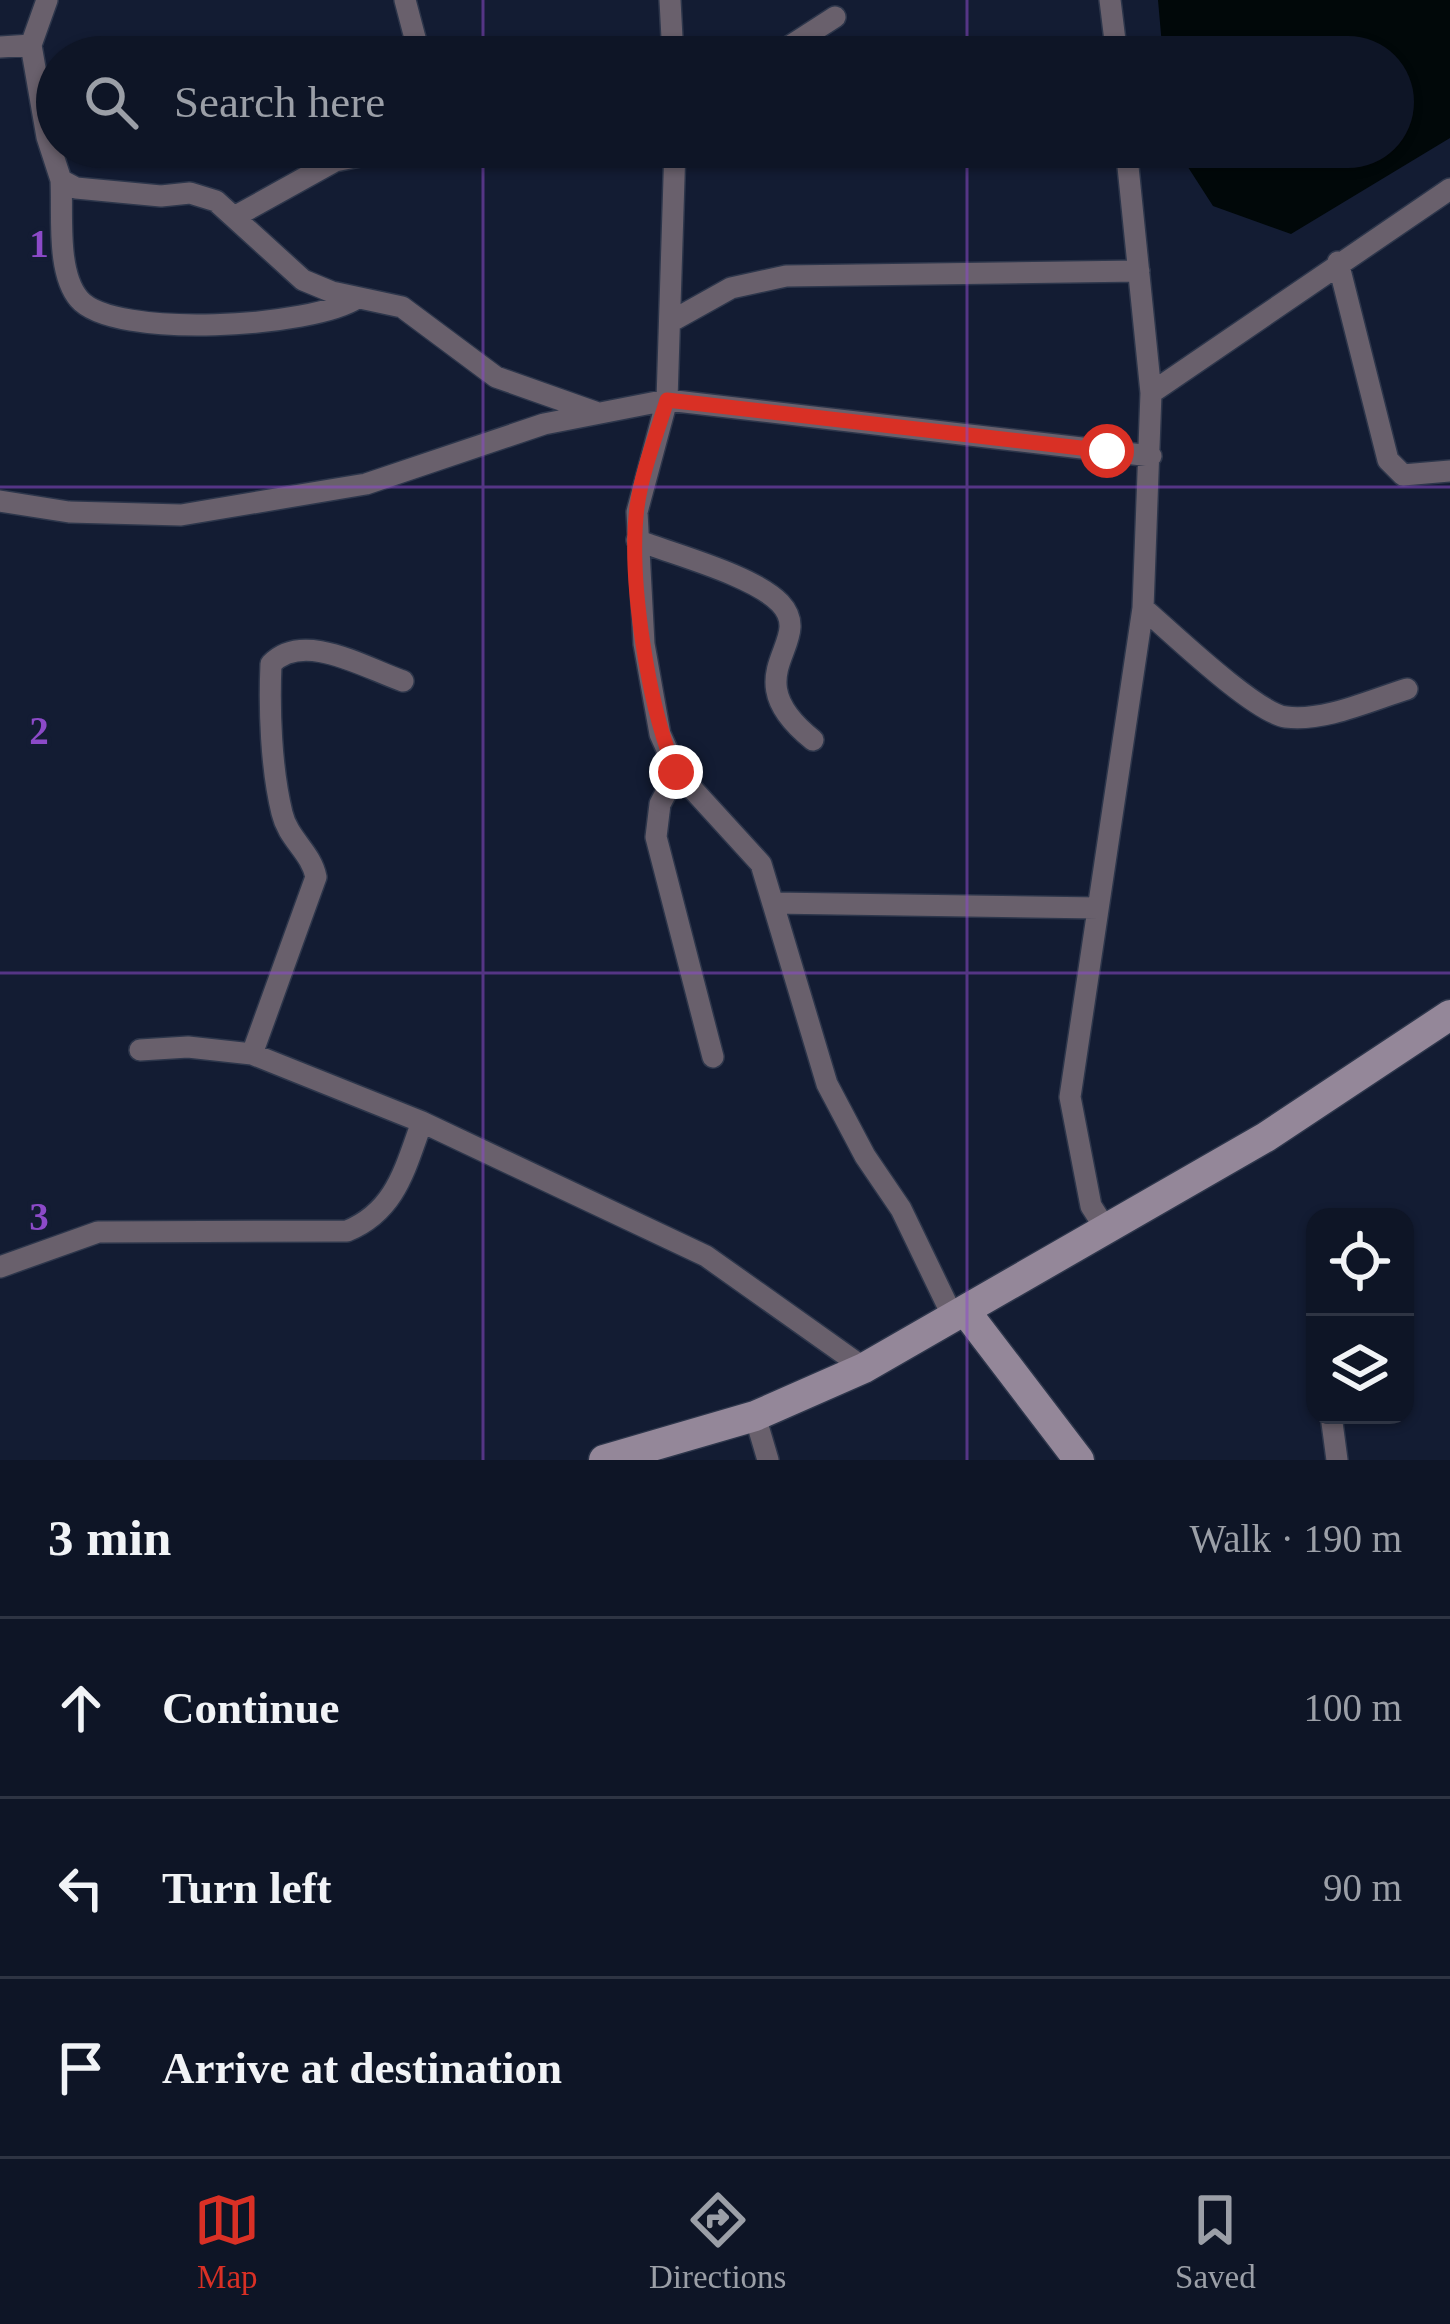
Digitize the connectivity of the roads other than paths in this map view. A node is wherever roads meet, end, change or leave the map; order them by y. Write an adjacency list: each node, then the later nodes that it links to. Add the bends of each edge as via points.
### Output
1 (46, 0): 10 (street)
2 (405, 0): 6 (street)
3 (670, 0): 7 (street)
4 (1110, 0): 9 (street)
5 (835, 17): 8 (street)
6 (414, 36)
7 (672, 36)
8 (806, 36)
9 (1114, 36)
10 (31, 45): 11 (street); 12 (street)
11 (0, 47)
12 (36, 76)
13 (57, 168): 17 (street)
14 (322, 168): 19 (street)
15 (674, 168): 23 (street)
16 (1128, 168): 21 (street)
17 (61, 180): 19 (street, via 76,188 190,193); 22 (street, via 71,284 93,309 180,324 274,324 337,311)
18 (1450, 189): 20 (street)
19 (236, 216): 22 (street, via 303,280)
20 (1338, 262): 24 (street); 28 (street, via 1388,460 1403,476)
21 (1139, 271): 23 (street, via 786,276 730,288); 24 (street)
22 (357, 298): 26 (street, via 402,307 496,377)
23 (670, 322): 25 (street)
24 (1151, 393): 27 (street)
25 (667, 400): 26 (street); 27 (street); 30 (street, via 644,471)
26 (601, 414): 29 (street, via 544,424 366,484 181,515)
27 (1151, 456): 31 (street)
28 (1450, 471)
29 (0, 501)
30 (637, 540): 34 (street, via 784,606 791,626 775,698); 35 (street, via 651,693)
31 (1143, 608): 33 (street, via 1244,695 1286,717); 37 (street)
32 (404, 681): 40 (street, via 304,647 284,650 272,664 282,815 316,877)
33 (1406, 689)
34 (813, 740)
35 (676, 772): 36 (street, via 751,850); 41 (street, via 656,837)
36 (773, 903): 37 (street); 45 (street, via 827,1084)
37 (1097, 908): 43 (street, via 1070,1097)
38 (1450, 1015): 43 (main road)
39 (140, 1049): 40 (street)
40 (253, 1054): 42 (street)
41 (713, 1057)
42 (422, 1122): 44 (street, via 395,1194 370,1221 347,1231 98,1232); 46 (street, via 706,1256)
43 (1097, 1237): 45 (main road)
44 (0, 1267)
45 (960, 1316): 46 (main road); 51 (main road)
46 (864, 1368): 47 (main road)
47 (755, 1416): 49 (main road); 50 (street)
48 (1332, 1424): 52 (street)
49 (604, 1460)
50 (768, 1460)
51 (1079, 1460)
52 (1337, 1460)

